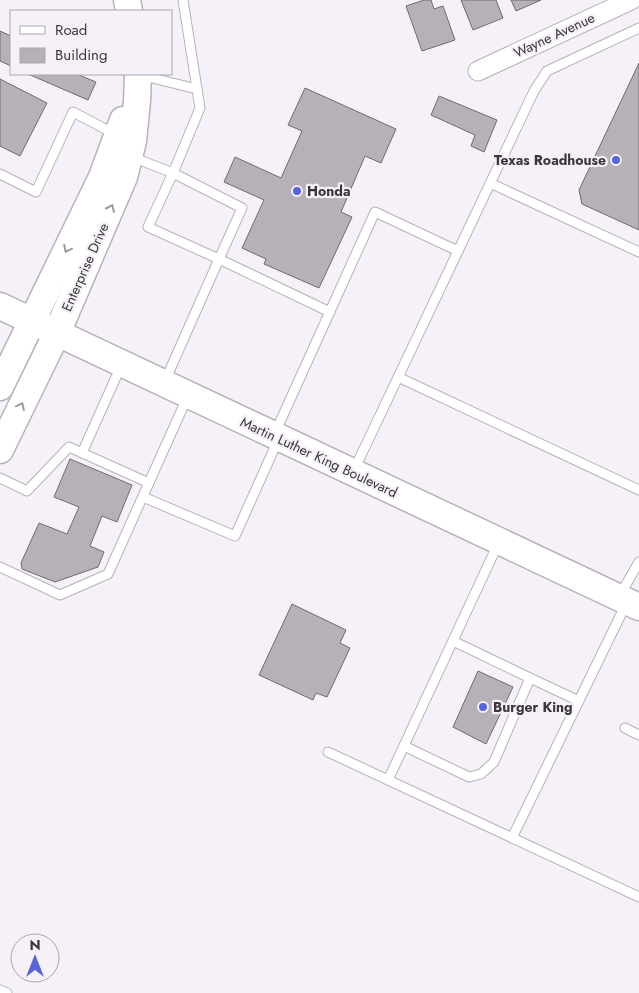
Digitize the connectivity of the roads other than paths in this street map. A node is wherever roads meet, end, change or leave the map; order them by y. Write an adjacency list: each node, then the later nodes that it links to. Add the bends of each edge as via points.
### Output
1 (183, 0): 7 (lane)
2 (631, 0): 4 (street, Wayne Avenue)
3 (639, 28): 11 (lane, via 547,71 534,91)
4 (478, 71)
5 (138, 75): 8 (street, Enterprise Drive, via 134,133)
6 (142, 75): 7 (lane)
7 (197, 89): 9 (lane, via 200,108)
8 (124, 146): 9 (lane); 10 (lane, via 73,112 36,192); 17 (street, Enterprise Drive, one-way to 17, via 102,178); 18 (street, Enterprise Drive, one-way to 8, via 124,177)
9 (173, 173): 14 (lane, via 242,208); 14 (lane, via 148,228)
10 (0, 174)
11 (490, 183): 12 (lane); 13 (lane)
12 (458, 251): 16 (lane, via 375,212); 20 (lane)
13 (639, 252)
14 (219, 258): 16 (lane); 21 (lane)
15 (0, 306): 17 (street, Martin Luther King Boulevard)
16 (330, 312): 24 (lane)
17 (32, 321): 18 (street, Martin Luther King Boulevard); 22 (street, Enterprise Drive)
18 (57, 332): 19 (street, Martin Luther King Boulevard); 25 (street, Enterprise Drive, one-way to 18)
19 (122, 363): 21 (street, Martin Luther King Boulevard); 26 (lane)
20 (398, 377): 27 (lane); 30 (lane)
21 (164, 383): 23 (street, Martin Luther King Boulevard)
22 (0, 386)
23 (189, 395): 24 (street, Martin Luther King Boulevard); 29 (lane)
24 (276, 437): 27 (street, Martin Luther King Boulevard); 31 (lane, via 234,536)
25 (0, 450)
26 (82, 453): 28 (lane, via 69,447 27,491); 29 (lane)
27 (353, 472): 32 (street, Martin Luther King Boulevard)
28 (0, 478)
29 (149, 483): 31 (lane)
30 (639, 490)
31 (143, 497): 34 (lane, via 108,574 60,595)
32 (500, 542): 35 (street, Martin Luther King Boulevard); 36 (lane)
33 (639, 562): 35 (lane)
34 (0, 566)
35 (628, 602): 38 (lane)
36 (453, 641): 37 (lane); 41 (lane)
37 (530, 678): 38 (lane); 41 (lane, via 494,762 481,774 468,777)
38 (579, 701): 44 (lane)
39 (625, 728): 40 (lane)
40 (639, 735)
41 (404, 746): 43 (lane)
42 (328, 752): 43 (lane)
43 (388, 780): 44 (lane)
44 (512, 838): 45 (lane)
45 (639, 897)
46 (0, 990): 47 (lane)
47 (7, 993)

